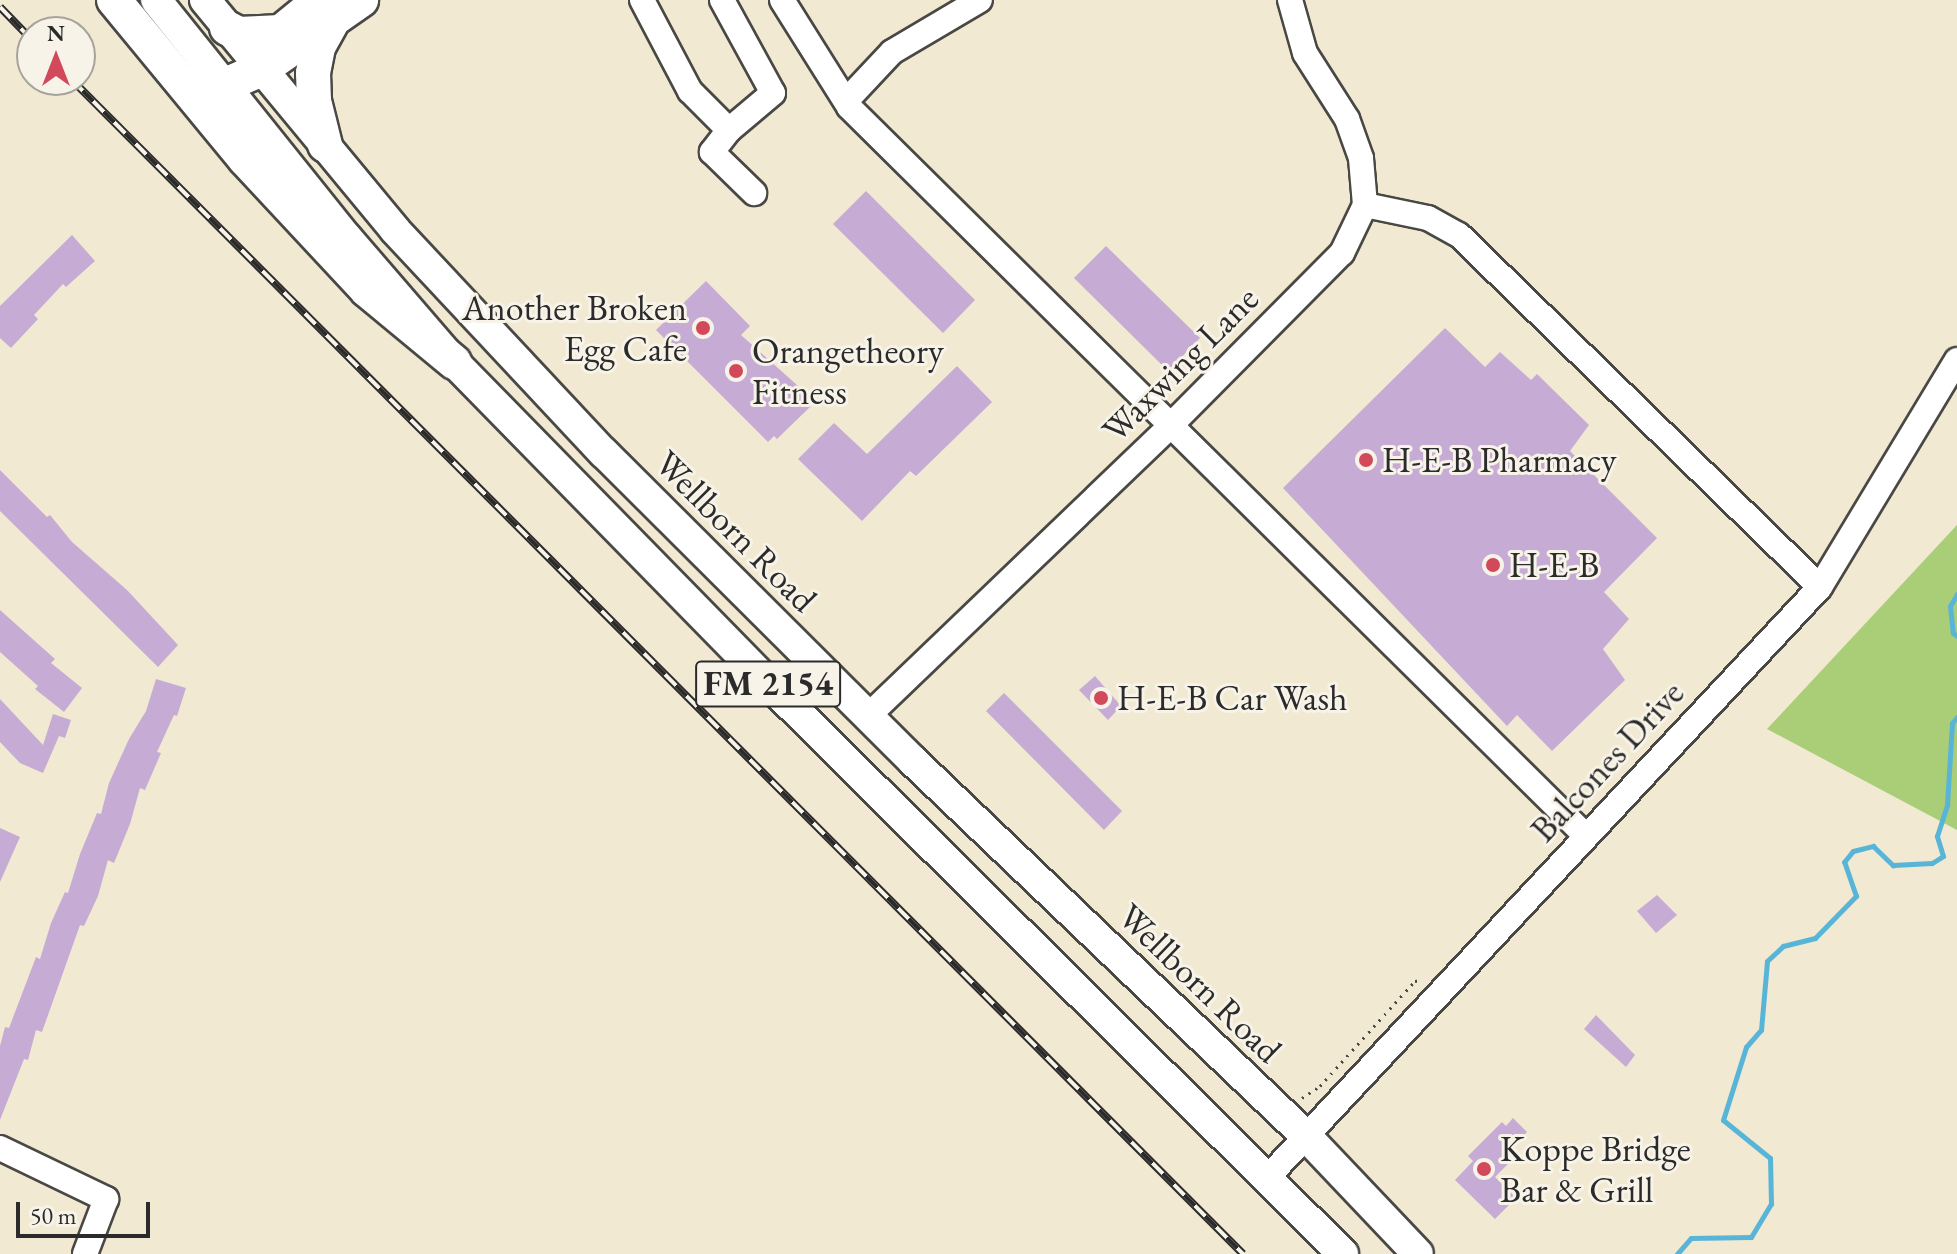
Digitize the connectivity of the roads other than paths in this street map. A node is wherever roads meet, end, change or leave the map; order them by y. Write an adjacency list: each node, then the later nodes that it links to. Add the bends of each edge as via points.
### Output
1 (114, 0): 20 (highway, via 245,159 367,290)
2 (156, 0): 13 (main road, FM 2154)
3 (205, 0): 11 (main road, Wellborn Road / FM 2154)
4 (361, 0): 10 (highway)
5 (642, 0): 15 (street, via 690,91)
6 (782, 0): 14 (street)
7 (980, 0): 14 (street, via 892,52)
8 (1290, 0): 18 (street, via 1305,53 1347,119 1361,158)
9 (727, 3): 15 (street, via 773,93)
10 (325, 12): 11 (highway, via 281,32 239,34); 12 (highway); 16 (highway, via 313,73)
11 (227, 28): 12 (main road, Wellborn Road / FM 2154)
12 (262, 69): 13 (highway); 16 (main road, Wellborn Road / FM 2154)
13 (225, 85): 20 (main road, FM 2154)
14 (846, 101): 21 (street)
15 (729, 130): 17 (street, via 712,152)
16 (325, 145): 23 (main road, Wellborn Road / FM 2154, via 395,230 604,453)
17 (754, 193)
18 (1365, 205): 21 (street, Waxwing Lane, via 1342,253); 22 (street, via 1428,218 1459,235)
19 (1957, 360): 22 (street, Balcones Drive)
20 (454, 362): 27 (main road, FM 2154, via 762,677)
21 (1169, 427): 23 (street, Waxwing Lane); 24 (street)
22 (1820, 587): 24 (street, Balcones Drive)
23 (868, 716): 25 (main road, Wellborn Road / FM 2154)
24 (1586, 836): 25 (street, Balcones Drive)
25 (1307, 1137): 27 (street, Balcones Drive); 30 (main road, Wellborn Road / FM 2154)
26 (0, 1148): 28 (street, via 106,1199)
27 (1267, 1178): 29 (main road, FM 2154)
28 (85, 1254)
29 (1343, 1254)
30 (1418, 1254)

